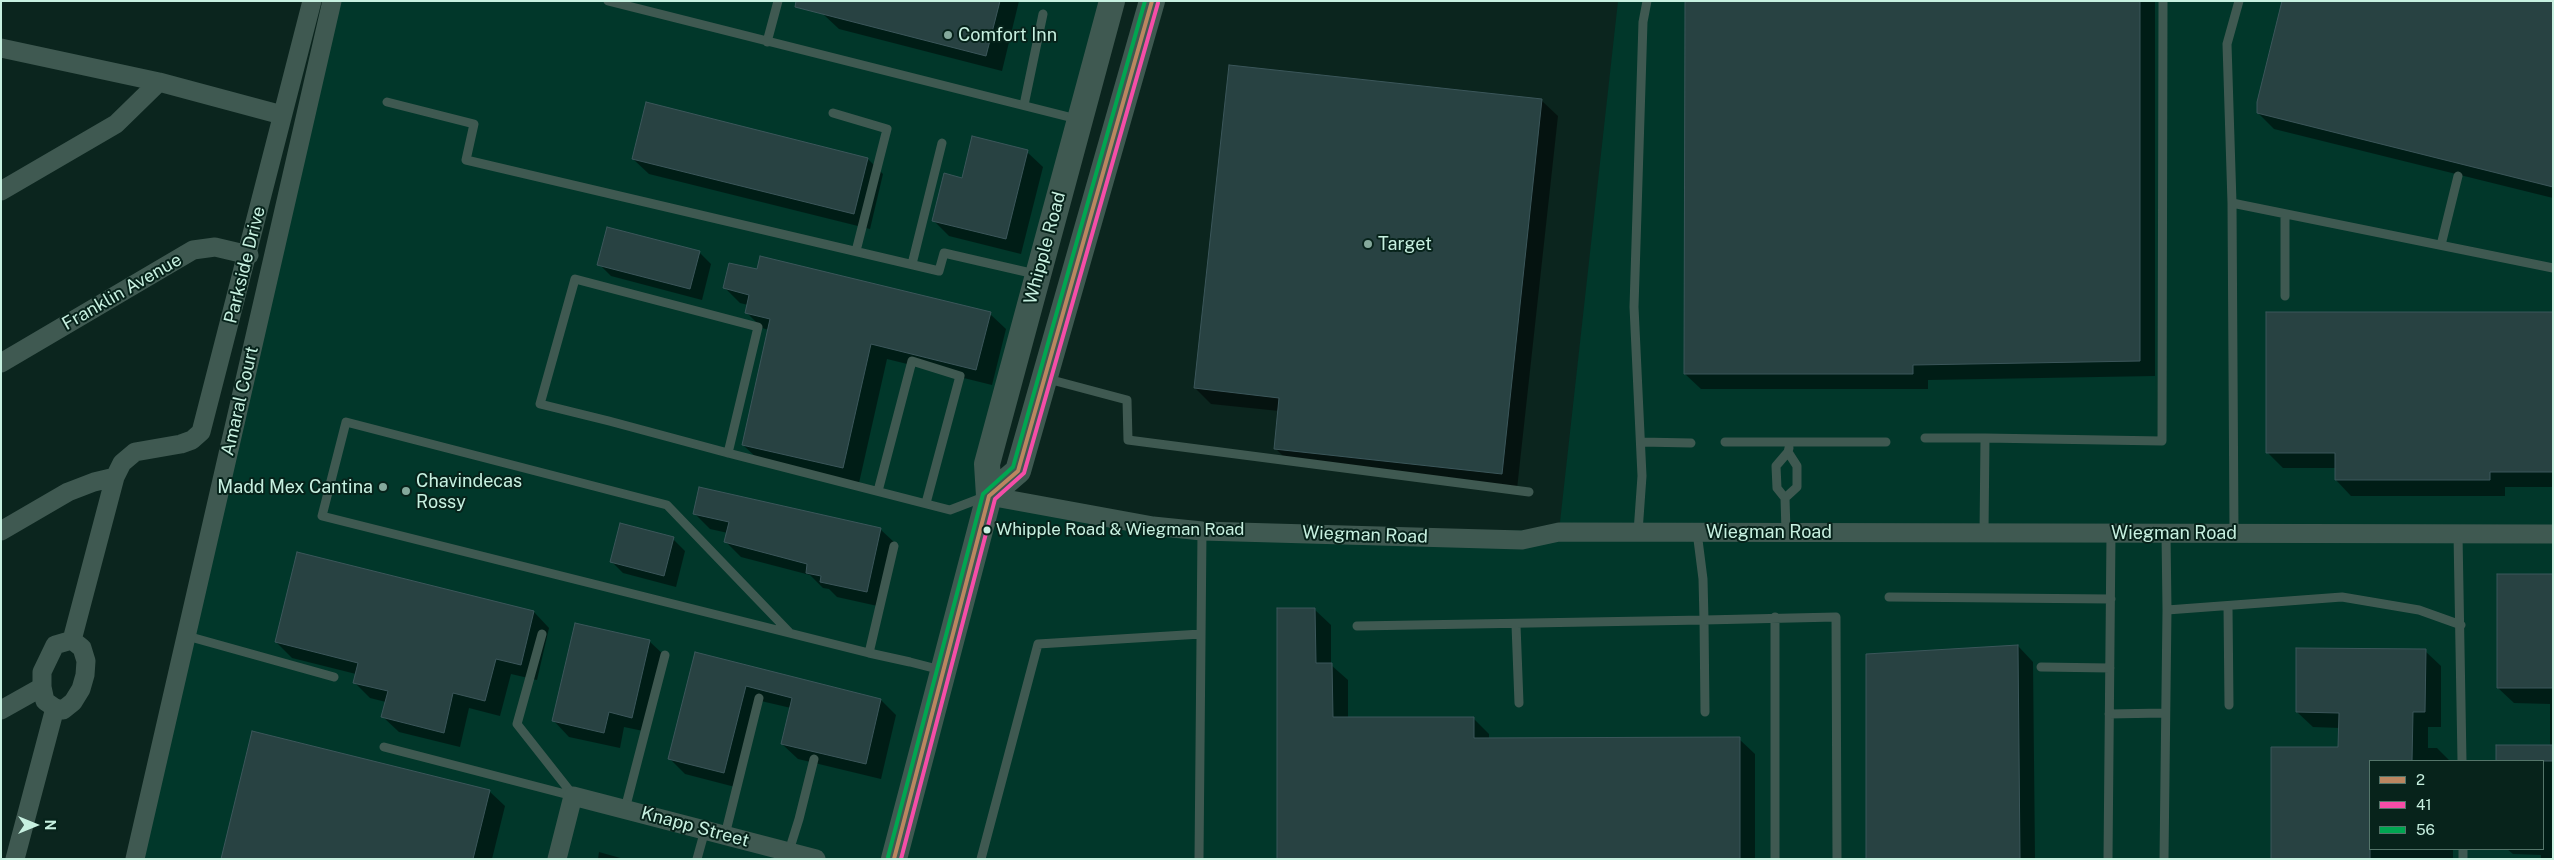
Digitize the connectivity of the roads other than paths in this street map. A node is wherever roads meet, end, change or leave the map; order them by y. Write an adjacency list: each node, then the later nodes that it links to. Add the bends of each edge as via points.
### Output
1 (312, 1): 17 (street, Parkside Drive)
2 (332, 1): 72 (street, Amaral Court)
3 (608, 1): 11 (lane)
4 (778, 1): 11 (lane)
5 (1112, 1): 18 (main road, Whipple Road)
6 (1152, 1): 32 (main road, Whipple Road)
7 (1647, 1): 35 (lane, via 1643,22 1634,307)
8 (2163, 1): 34 (lane, via 2162,441)
9 (2239, 1): 22 (lane, via 2227,44)
10 (1043, 14): 15 (lane)
11 (767, 42): 15 (lane)
12 (1, 48): 13 (street)
13 (159, 82): 17 (street); 21 (street, via 116,124)
14 (387, 102): 25 (lane, via 474,124 466,160)
15 (1024, 105): 18 (lane)
16 (833, 114): 25 (lane, via 887,128)
17 (282, 115): 26 (street, Parkside Drive)
18 (1080, 120): 29 (main road, Whipple Road)
19 (942, 142): 27 (lane)
20 (2458, 176): 24 (lane)
21 (1, 192)
22 (2232, 203): 23 (lane); 56 (lane)
23 (2285, 214): 24 (lane); 30 (lane)
24 (2441, 245): 28 (lane)
25 (856, 251): 27 (lane)
26 (248, 255): 31 (street, Franklin Avenue, via 215,247 193,250); 42 (street, Parkside Drive, via 201,432 181,444 135,452 122,463)
27 (912, 264): 29 (lane, via 939,271 944,253)
28 (2553, 268)
29 (1038, 275): 45 (main road, Whipple Road, via 987,464)
30 (2285, 296)
31 (1, 363)
32 (1045, 378): 44 (lane, via 1127,400 1128,440); 45 (main road, Whipple Road, via 1018,471)
33 (1925, 438): 34 (lane)
34 (1984, 438): 53 (lane)
35 (1641, 442): 39 (lane); 50 (lane)
36 (1725, 442): 37 (lane)
37 (1789, 442): 38 (lane); 40 (lane)
38 (1886, 442)
39 (1691, 443)
40 (1788, 452): 46 (lane, via 1776,466 1777,488); 46 (lane, via 1797,466 1797,487)
41 (728, 453): 41 (lane, via 758,327 576,279 540,404); 43 (lane)
42 (115, 477): 48 (street, via 68,492); 73 (street, Parkside Drive)
43 (878, 491): 47 (lane); 47 (lane, via 912,361 960,376)
44 (1529, 492)
45 (989, 496): 47 (lane, via 950,510); 49 (street, Wiegman Road, via 1153,526); 78 (main road, Whipple Road)
46 (1785, 498): 52 (lane)
47 (926, 504)
48 (1, 531)
49 (1202, 531): 50 (street, Wiegman Road, via 1522,540 1559,532); 71 (lane)
50 (1638, 532): 51 (street, Wiegman Road)
51 (1697, 532): 52 (street, Wiegman Road); 65 (lane)
52 (1786, 532): 53 (street, Wiegman Road)
53 (1984, 532): 54 (street, Wiegman Road)
54 (2111, 533): 55 (street, Wiegman Road); 61 (lane)
55 (2166, 533): 56 (street, Wiegman Road); 63 (lane)
56 (2234, 533): 57 (street, Wiegman Road)
57 (2458, 534): 58 (street, Wiegman Road); 67 (lane)
58 (2553, 534)
59 (894, 546): 74 (lane)
60 (1889, 597): 61 (lane)
61 (2111, 599): 77 (lane)
62 (2228, 606): 63 (lane); 67 (lane, via 2342,597 2419,610); 83 (lane)
63 (2167, 610): 87 (lane)
64 (1775, 617): 65 (lane); 106 (lane); 107 (lane, via 1836,617)
65 (1704, 620): 66 (lane); 86 (lane)
66 (1516, 625): 68 (lane); 82 (lane)
67 (2461, 625): 91 (lane)
68 (1357, 626)
69 (790, 633): 69 (lane, via 322,516 346,422 667,505); 74 (lane)
70 (542, 634): 92 (lane, via 516,724)
71 (1201, 634): 104 (lane, via 1038,644); 105 (lane)
72 (187, 636): 79 (lane); 99 (street, Amaral Court)
73 (72, 640): 80 (street, via 54,646 42,672); 84 (street, via 82,648 86,660 85,675 74,702 63,710)
74 (869, 653): 78 (lane)
75 (665, 655): 93 (lane)
76 (2041, 667): 77 (lane)
77 (2110, 668): 88 (lane)
78 (944, 671): 103 (main road, Whipple Road)
79 (334, 677)
80 (42, 687): 84 (street, via 45,700); 85 (street)
81 (759, 698): 95 (lane)
82 (1519, 703)
83 (2230, 705)
84 (55, 708): 98 (street)
85 (1, 710)
86 (1705, 712)
87 (2164, 713): 88 (lane); 109 (lane)
88 (2109, 714): 108 (lane)
89 (384, 747): 92 (lane)
90 (814, 759): 96 (lane)
91 (2462, 760)
92 (573, 796): 93 (street, Knapp Street); 100 (street)
93 (625, 809): 94 (street, Knapp Street)
94 (705, 829): 95 (street, Knapp Street); 101 (lane)
95 (725, 835): 97 (street, Knapp Street)
96 (789, 851): 97 (street, Knapp Street); 102 (street, Knapp Street)
97 (763, 852)
98 (15, 859)
99 (135, 859)
100 (557, 859)
101 (697, 859)
102 (816, 859)
103 (894, 859)
104 (981, 859)
105 (1199, 859)
106 (1775, 859)
107 (1837, 859)
108 (2108, 859)
109 (2164, 859)

